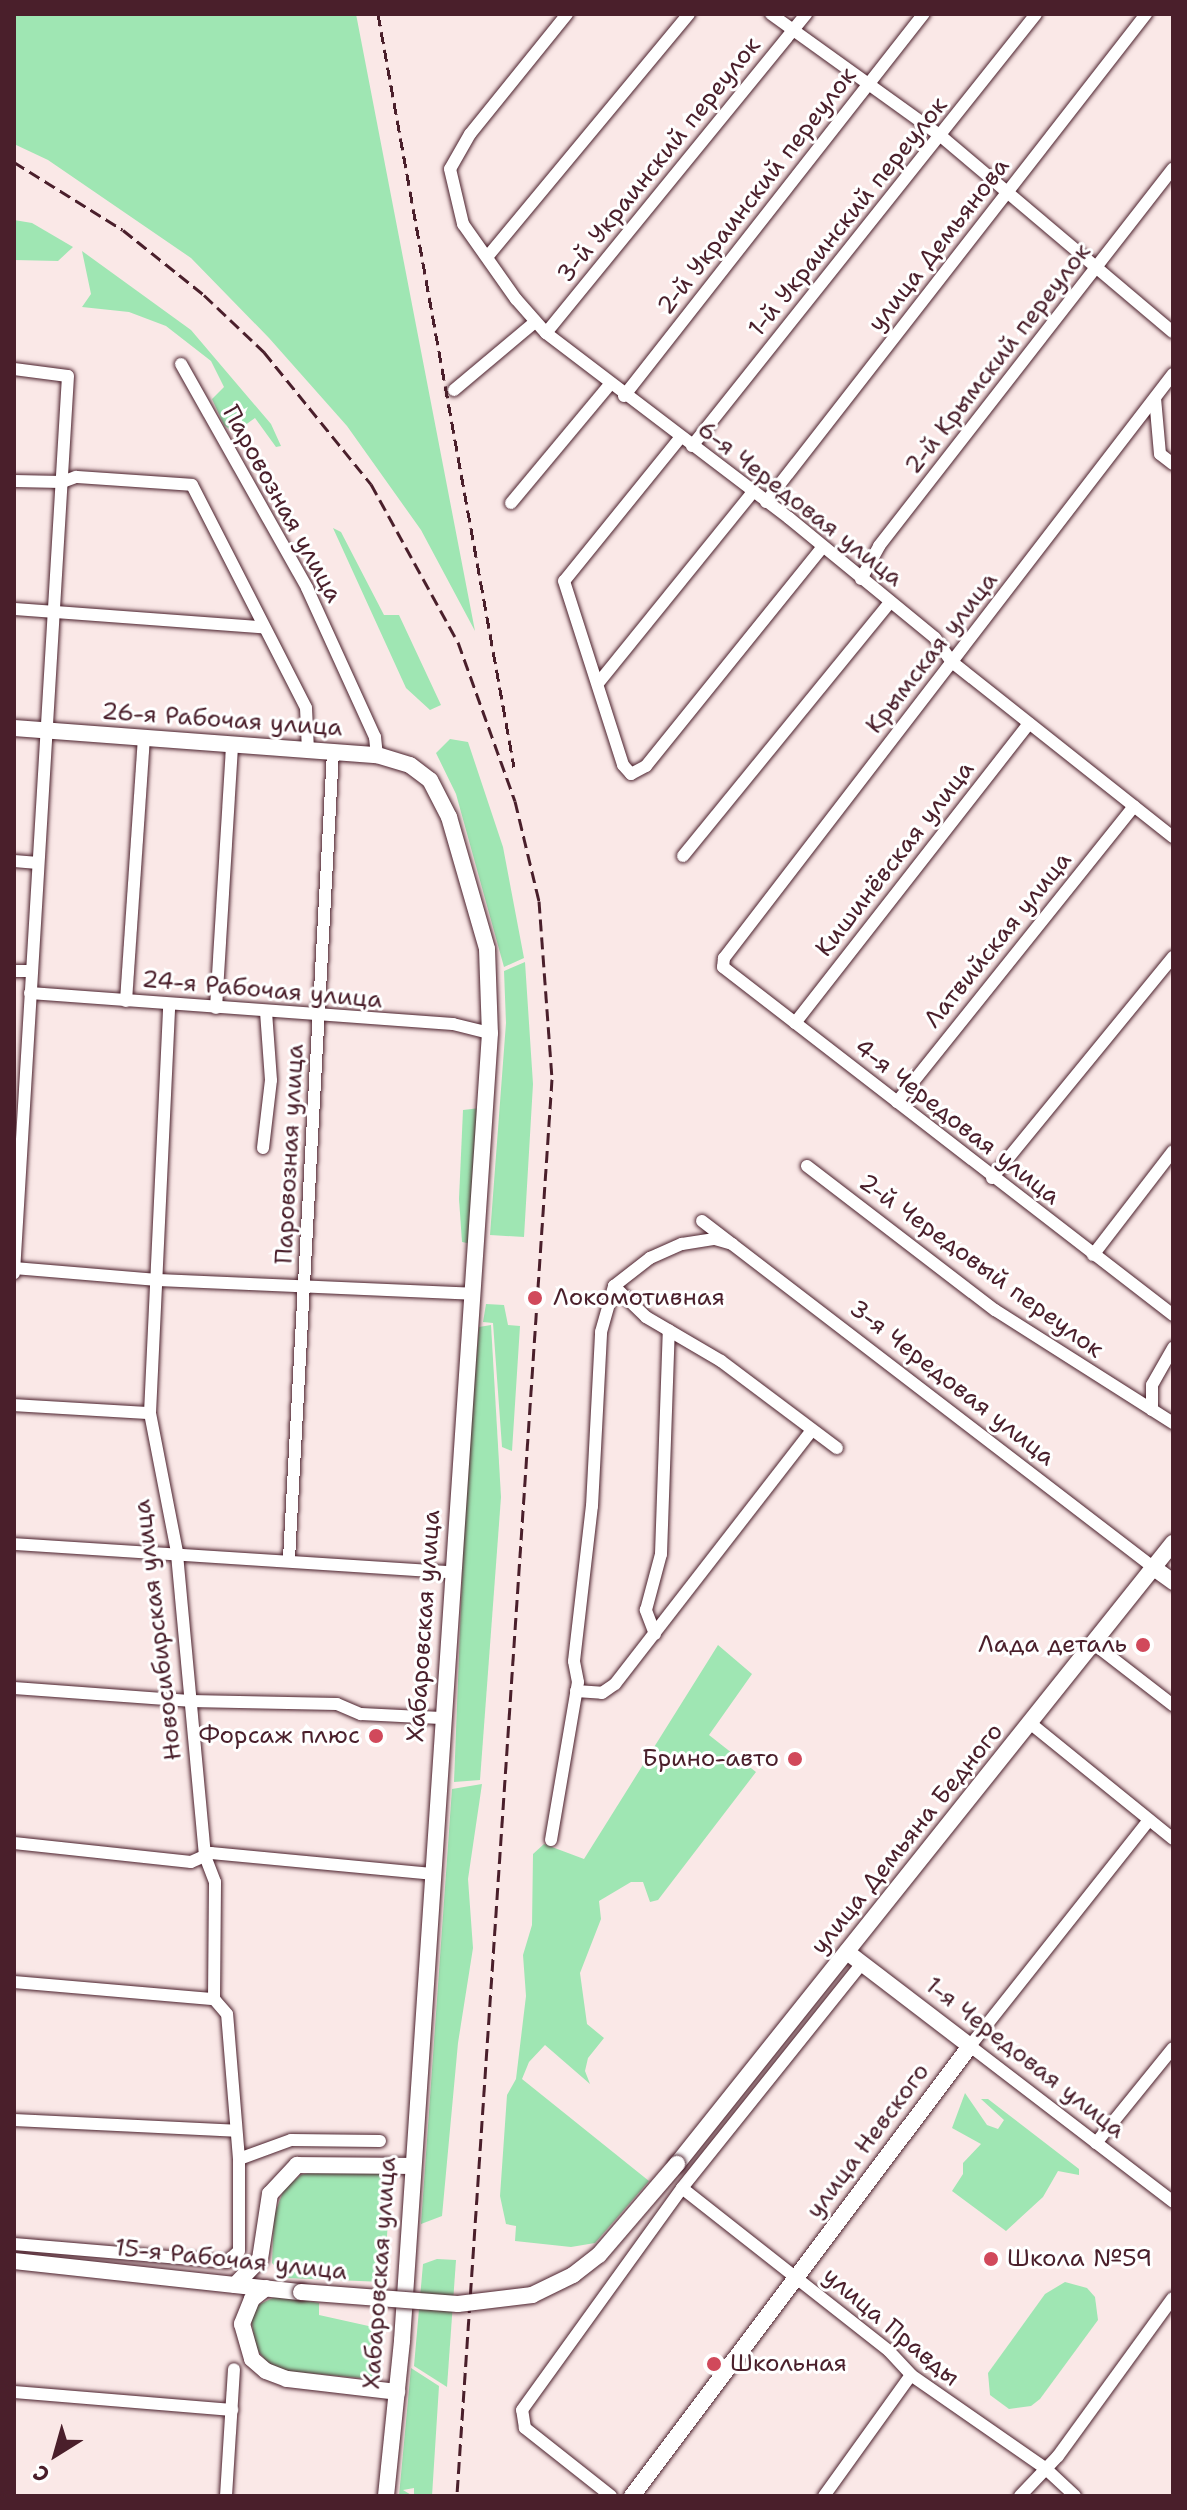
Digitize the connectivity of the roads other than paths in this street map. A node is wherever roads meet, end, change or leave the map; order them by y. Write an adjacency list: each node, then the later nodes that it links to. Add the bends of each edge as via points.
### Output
1 (567, 14): 13 (street, 6-я Чередовая улица, via 470,134 450,169 463,224)
2 (689, 14): 13 (street)
3 (771, 14): 8 (street)
4 (806, 14): 8 (street, 3-й Украинский переулок)
5 (924, 14): 9 (street, 2-й Украинский переулок)
6 (1036, 14): 10 (street, 1-й Украинский переулок)
7 (1146, 14): 12 (street, улица Демьянова)
8 (794, 30): 9 (street); 17 (street, 3-й Украинский переулок)
9 (868, 86): 10 (street); 23 (street, 2-й Украинский переулок)
10 (942, 137): 12 (street); 26 (street, 1-й Украинский переулок)
11 (1173, 169): 14 (street, 2-й Крымский переулок)
12 (1010, 191): 14 (street); 31 (street, улица Демьянова)
13 (488, 256): 15 (street, 6-я Чередовая улица)
14 (1096, 269): 16 (street); 34 (street, 2-й Крымский переулок, via 879,546)
15 (535, 322): 17 (street, 6-я Чередовая улица); 22 (street)
16 (1173, 332)
17 (546, 333): 21 (street, 6-я Чередовая улица)
18 (181, 364): 48 (street, Паровозная улица, via 307,588 375,737)
19 (14, 369): 29 (street, via 68,376)
20 (1173, 374): 24 (street, Крымская улица)
21 (610, 384): 23 (street, 6-я Чередовая улица); 32 (street)
22 (454, 390)
23 (624, 396): 25 (street, 6-я Чередовая улица)
24 (1155, 398): 27 (street, via 1160,454); 39 (street, Крымская улица)
25 (680, 438): 26 (street, 6-я Чередовая улица); 40 (street, via 564,581)
26 (692, 446): 30 (street, 6-я Чередовая улица)
27 (1173, 464)
28 (14, 481): 29 (street)
29 (62, 482): 37 (street); 38 (street, via 76,477 192,485)
30 (752, 493): 31 (street, 6-я Чередовая улица); 40 (street)
31 (766, 502): 33 (street, 6-я Чередовая улица)
32 (511, 503)
33 (822, 548): 34 (street, 6-я Чередовая улица); 40 (street, via 646,766 631,774 623,765)
34 (861, 579): 35 (street, 6-я Чередовая улица)
35 (890, 602): 39 (street, 6-я Чередовая улица, via 935,638); 52 (street)
36 (14, 609): 37 (street)
37 (56, 612): 38 (street); 43 (street)
38 (262, 627): 46 (street, via 306,708)
39 (952, 662): 41 (street, 6-я Чередовая улица); 56 (street, Крымская улица)
40 (599, 682)
41 (1029, 723): 50 (street, 6-я Чередовая улица); 65 (street, Кишинёвская улица)
42 (14, 728): 43 (main road, 26-я Рабочая улица)
43 (48, 731): 44 (main road, 26-я Рабочая улица); 54 (street)
44 (144, 738): 45 (main road, 26-я Рабочая улица); 60 (street)
45 (232, 744): 46 (main road, 26-я Рабочая улица); 62 (street)
46 (308, 750): 47 (main road, 26-я Рабочая улица)
47 (333, 752): 48 (main road, 26-я Рабочая улица); 64 (street, Паровозная улица)
48 (377, 755): 49 (main road, 26-я Рабочая улица)
49 (422, 773): 66 (main road, Хабаровская улица, via 449,817 487,949)
50 (1134, 806): 51 (street, 6-я Чередовая улица); 67 (street, Латвийская улица)
51 (1173, 837)
52 (683, 856)
53 (14, 861): 54 (street)
54 (38, 863): 58 (street)
55 (1173, 957): 72 (street)
56 (724, 958): 65 (street, 4-я Чередовая улица, via 730,976)
57 (14, 971): 58 (street)
58 (31, 971): 59 (street)
59 (30, 993): 60 (street, 24-я Рабочая улица); 68 (street)
60 (126, 1001): 61 (street, 24-я Рабочая улица)
61 (169, 1004): 62 (street, 24-я Рабочая улица); 77 (street, Новосибирская улица)
62 (216, 1008): 63 (street, 24-я Рабочая улица)
63 (266, 1012): 64 (street, 24-я Рабочая улица); 69 (street, via 271,1080)
64 (320, 1016): 66 (street, 24-я Рабочая улица, via 453,1024); 78 (street, Паровозная улица)
65 (795, 1023): 67 (street, 4-я Чередовая улица)
66 (490, 1033): 80 (main road, Хабаровская улица)
67 (897, 1102): 72 (street, 4-я Чередовая улица)
68 (20, 1125): 76 (street)
69 (263, 1148)
70 (1173, 1151): 75 (street)
71 (807, 1166): 85 (street, 2-й Чередовый переулок, via 995,1310)
72 (992, 1178): 75 (street, 4-я Чередовая улица)
73 (702, 1221): 74 (street, 3-я Чередовая улица)
74 (732, 1244): 79 (street, via 715,1239 682,1244 650,1258); 94 (street, 3-я Чередовая улица)
75 (1093, 1255): 81 (street, 4-я Чередовая улица)
76 (14, 1270): 77 (street)
77 (158, 1280): 78 (street); 86 (street, Новосибирская улица)
78 (304, 1285): 80 (street); 93 (street, Паровозная улица)
79 (614, 1286): 82 (street, via 631,1305); 100 (street, via 601,1332)
80 (473, 1294): 95 (main road, Хабаровская улица)
81 (1173, 1315)
82 (669, 1330): 88 (street, via 721,1361); 97 (street, via 661,1554 646,1610)
83 (1173, 1348): 85 (street, via 1152,1385)
84 (14, 1405): 86 (street)
85 (1152, 1410): 87 (street, 2-й Чередовый переулок)
86 (150, 1413): 92 (street, Новосибирская улица)
87 (1173, 1423)
88 (812, 1430): 89 (street); 97 (street)
89 (837, 1448)
90 (1173, 1543): 94 (main road, улица Демьяна Бедного)
91 (14, 1544): 92 (street)
92 (177, 1552): 93 (street); 101 (street, Новосибирская улица)
93 (289, 1559): 95 (street)
94 (1154, 1568): 96 (main road, 3-я Чередовая улица); 98 (main road, улица Демьяна Бедного)
95 (452, 1572): 103 (main road, Хабаровская улица)
96 (1173, 1582)
97 (655, 1634): 100 (street, via 602,1693)
98 (1094, 1644): 102 (street); 104 (main road, улица Демьяна Бедного)
99 (14, 1688): 101 (street)
100 (576, 1691): 107 (street)
101 (190, 1701): 103 (street, via 337,1704 361,1714); 109 (street, Новосибирская улица)
102 (1173, 1705)
103 (441, 1718): 110 (main road, Хабаровская улица)
104 (1030, 1723): 105 (street); 111 (main road, улица Демьяна Бедного)
105 (1149, 1820): 106 (street); 115 (street, улица Невского)
106 (1173, 1839)
107 (551, 1840)
108 (14, 1843): 109 (street, via 191,1862)
109 (205, 1856): 110 (street); 114 (street, Новосибирская улица, via 215,1882)
110 (432, 1874): 123 (main road, Хабаровская улица)
111 (847, 1952): 112 (main road, 1-я Чередовая улица); 122 (main road, улица Демьяна Бедного)
112 (862, 1963): 115 (main road, 1-я Чередовая улица); 124 (street, улица Демьяна Бедного)
113 (14, 1982): 114 (street)
114 (214, 1999): 118 (street, Новосибирская улица, via 227,2014)
115 (970, 2046): 120 (street, 1-я Чередовая улица); 128 (main road, улица Невского)
116 (1173, 2048): 120 (street)
117 (14, 2120): 118 (street)
118 (236, 2131): 121 (street, Новосибирская улица)
119 (380, 2141): 121 (street, via 291,2140)
120 (1096, 2143): 125 (street, 1-я Чередовая улица)
121 (239, 2159): 126 (street, Новосибирская улица, via 240,2243 236,2256 227,2262)
122 (677, 2164): 131 (main road, 15-я Рабочая улица, bridge, via 599,2255 532,2295 458,2304)
123 (412, 2166): 127 (main road, via 297,2165 270,2194); 137 (main road, Хабаровская улица)
124 (682, 2188): 128 (street, улица Правды); 142 (street, улица Демьяна Бедного, via 522,2410 525,2428)
125 (1173, 2202)
126 (16, 2253): 129 (main road, 15-я Рабочая улица)
127 (260, 2259): 129 (main road); 131 (main road)
128 (795, 2276): 135 (street, улица Правды); 143 (main road, улица Невского)
129 (228, 2284): 130 (main road, 15-я Рабочая улица); 133 (main road)
130 (266, 2288): 131 (main road, 15-я Рабочая улица); 133 (main road)
131 (296, 2291)
132 (1173, 2298): 139 (street)
133 (244, 2312): 137 (main road, via 245,2342 266,2371 287,2379)
134 (234, 2369): 138 (street)
135 (911, 2375): 139 (street, улица Правды); 144 (street)
136 (14, 2392): 138 (street)
137 (397, 2392): 141 (main road, Хабаровская улица)
138 (232, 2410): 140 (street)
139 (1045, 2468): 145 (street); 146 (street, улица Правды)
140 (226, 2496)
141 (386, 2496)
142 (611, 2496)
143 (632, 2496)
144 (824, 2496)
145 (1020, 2496)
146 (1075, 2496)

